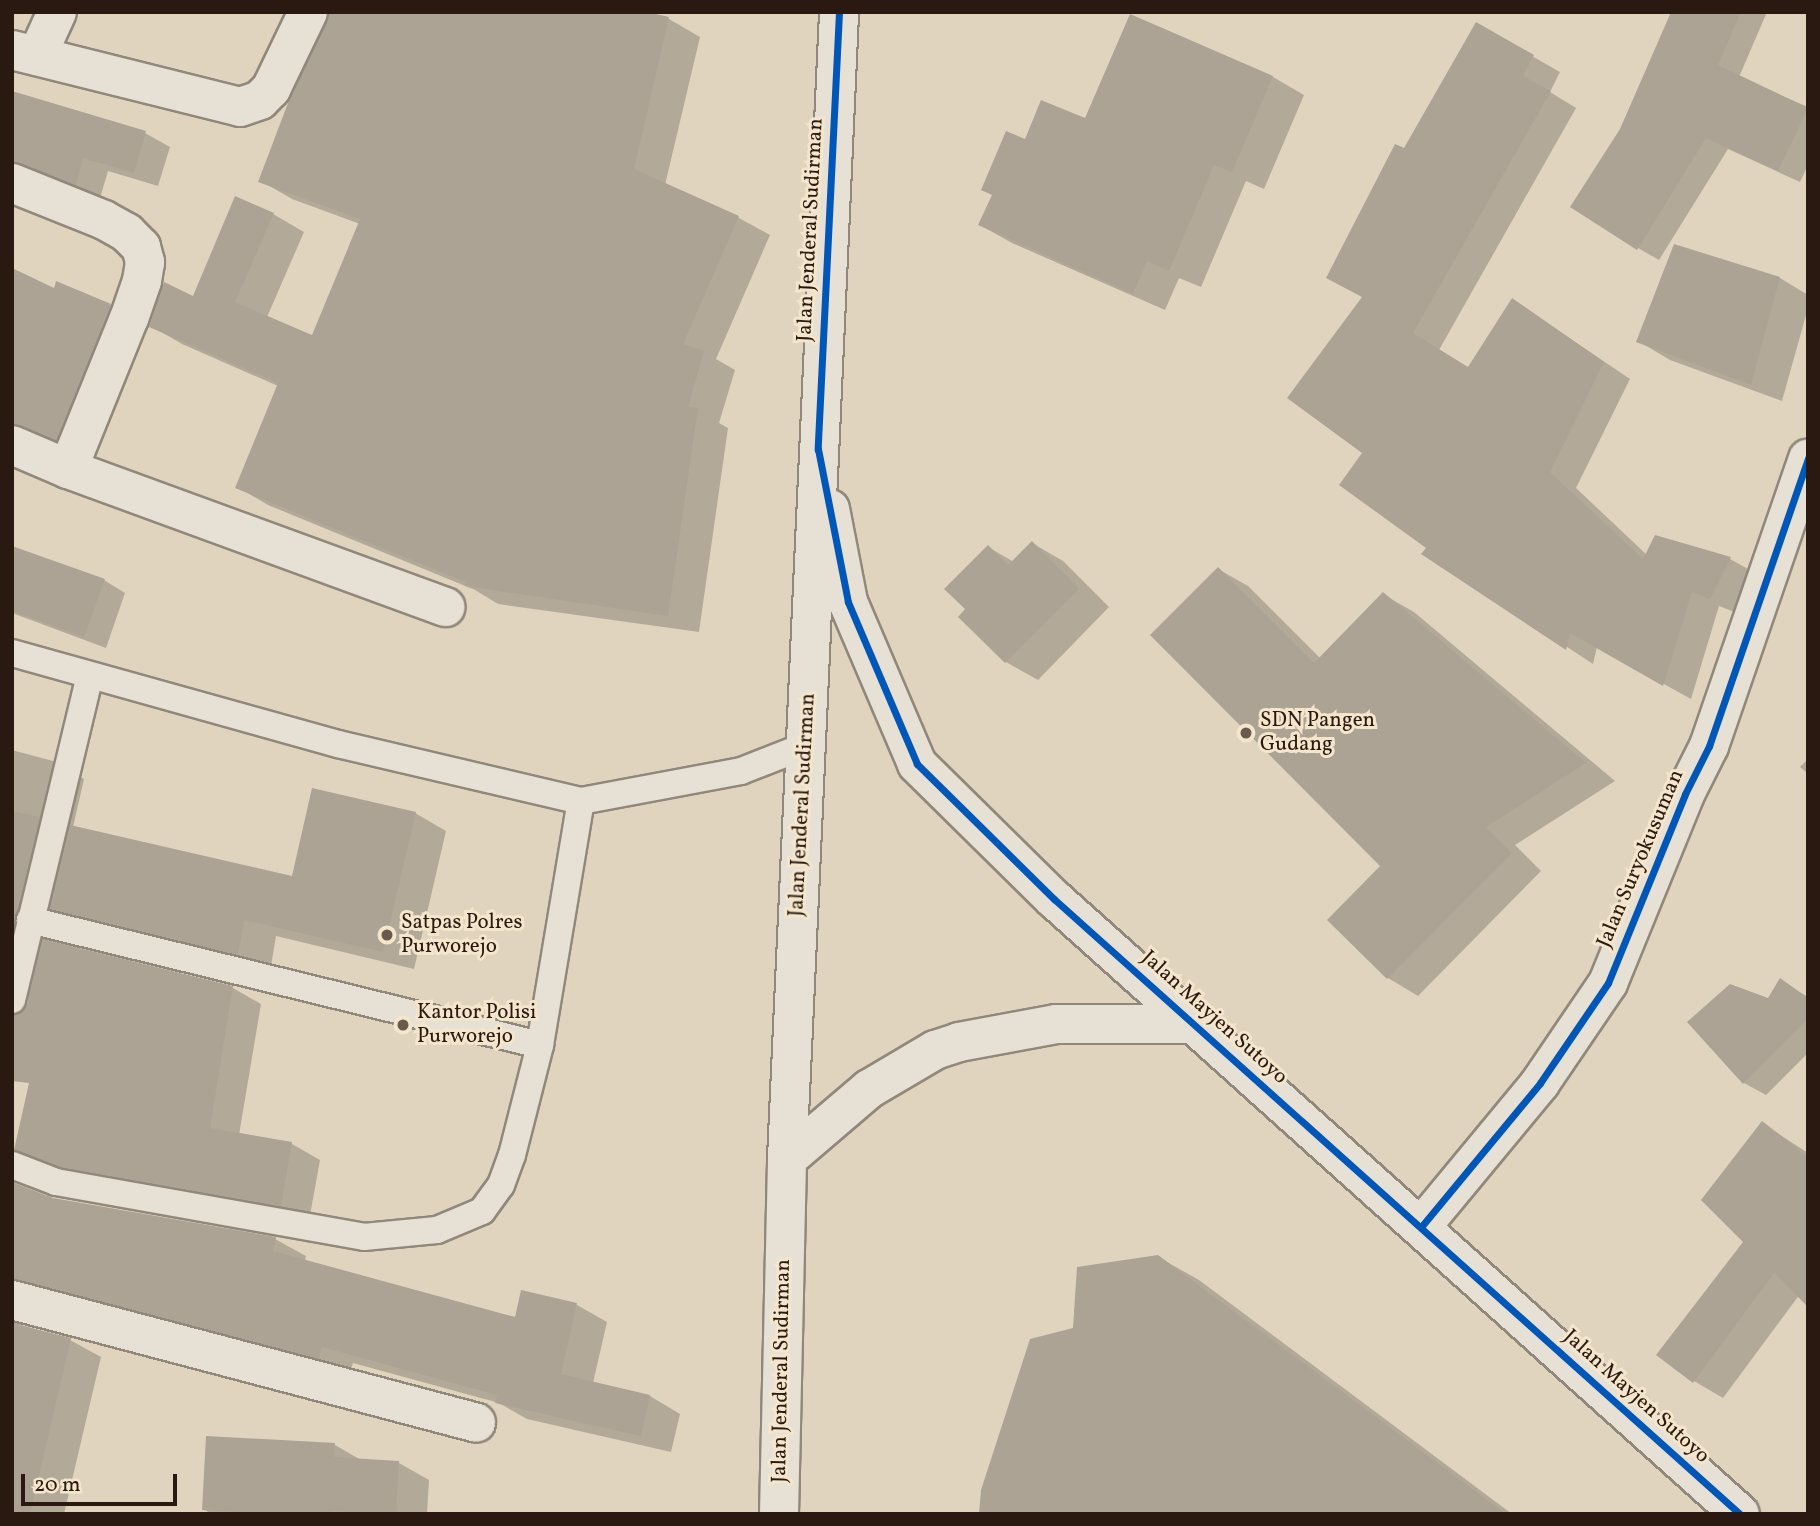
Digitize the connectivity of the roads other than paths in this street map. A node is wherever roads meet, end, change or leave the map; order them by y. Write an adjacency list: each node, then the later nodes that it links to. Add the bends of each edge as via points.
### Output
1 (57, 12): 4 (main road)
2 (308, 12): 4 (main road, via 271,89 260,100 240,107)
3 (839, 12): 7 (main road, Jalan Jenderal Sudirman)
4 (25, 53)
5 (12, 183): 9 (main road, via 127,233 141,247 145,262 129,318)
6 (12, 445): 9 (main road)
7 (818, 449): 14 (main road, Jalan Jenderal Sudirman); 18 (main road, Jalan Mayjen Sutoyo, via 848,602 917,764 1054,899)
8 (1808, 459): 10 (main road, Jalan Suryokusuman)
9 (68, 469): 11 (main road)
10 (1796, 539): 22 (main road, Jalan Suryokusuman, via 1608,983 1540,1083)
11 (446, 607)
12 (12, 653): 13 (lane)
13 (90, 676): 15 (lane, via 338,744); 16 (lane)
14 (805, 746): 15 (lane, via 741,771); 20 (main road, Jalan Jenderal Sudirman)
15 (581, 801): 19 (lane)
16 (30, 920): 17 (lane); 19 (lane)
17 (12, 1000)
18 (1195, 1024): 20 (main road, via 1056,1024 959,1042 935,1050 869,1089); 22 (main road, Jalan Mayjen Sutoyo)
19 (540, 1045): 21 (lane, via 501,1185 482,1211 437,1230 364,1237 56,1182)
20 (787, 1159): 25 (main road, Jalan Jenderal Sudirman)
21 (12, 1165)
22 (1421, 1227): 26 (main road, Jalan Mayjen Sutoyo)
23 (12, 1300): 24 (main road)
24 (476, 1423)
25 (779, 1514)
26 (1740, 1514)

